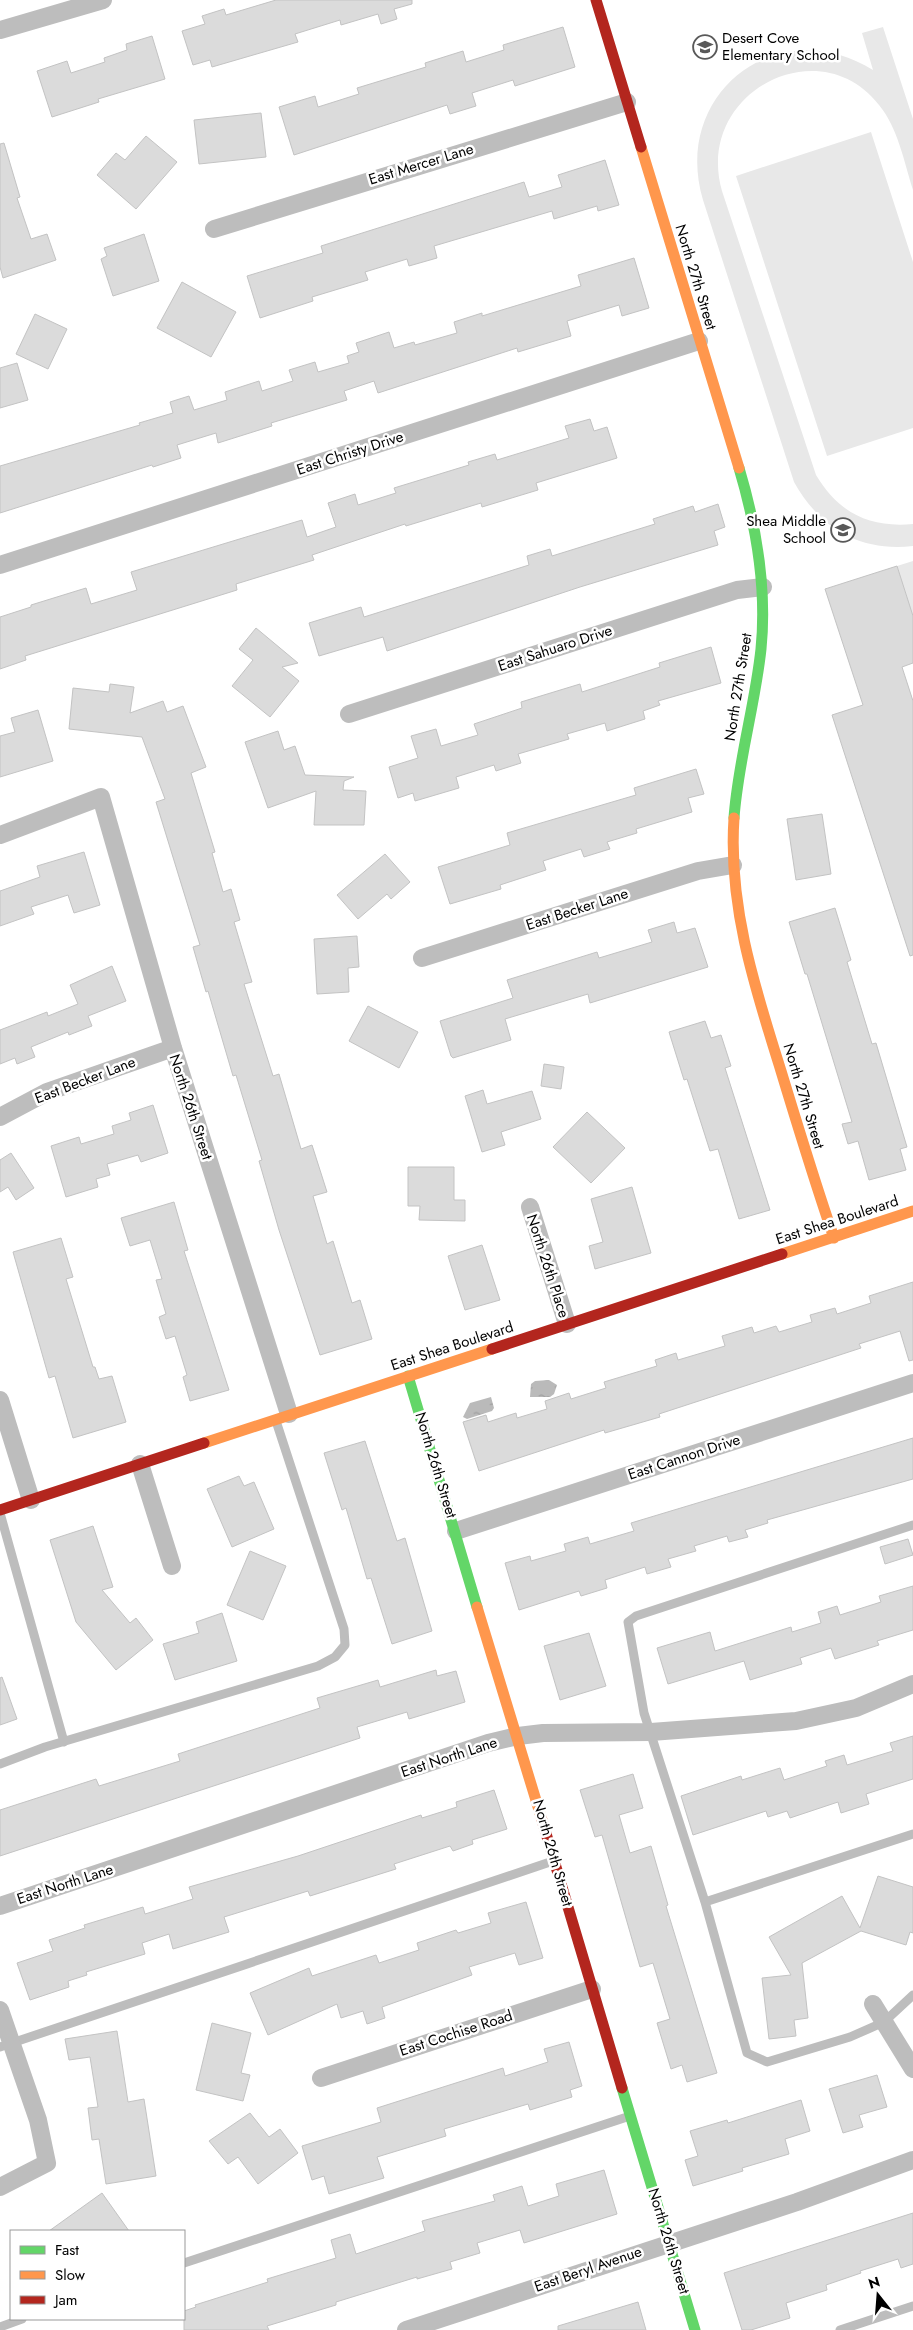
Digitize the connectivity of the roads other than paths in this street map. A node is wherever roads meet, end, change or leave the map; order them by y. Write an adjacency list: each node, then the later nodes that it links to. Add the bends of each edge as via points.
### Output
1 (103, 0): 3 (street)
2 (596, 0): 4 (street, North 27th Street)
3 (0, 30)
4 (627, 102): 5 (street, East Mercer Lane); 6 (street, North 27th Street)
5 (214, 229)
6 (699, 340): 7 (street, East Christy Drive); 8 (street, North 27th Street, via 743,482)
7 (0, 565)
8 (763, 587): 9 (street, East Sahuaro Drive, via 738,590); 11 (street, North 27th Street, via 761,650 736,795)
9 (349, 714)
10 (0, 835): 13 (street, North 26th Street, via 101,797)
11 (732, 865): 12 (street, East Becker Lane, via 698,871); 17 (street, North 27th Street, via 744,947)
12 (422, 958)
13 (172, 1048): 14 (street, East Becker Lane, via 47,1092); 22 (street, North 26th Street)
14 (0, 1117)
15 (530, 1207): 18 (street, North 26th Place)
16 (913, 1211): 17 (street, East Shea Boulevard)
17 (834, 1238): 18 (street, East Shea Boulevard)
18 (567, 1324): 19 (street, East Shea Boulevard)
19 (408, 1376): 22 (street, East Shea Boulevard); 27 (street, North 26th Street)
20 (913, 1383): 27 (street, East Cannon Drive)
21 (0, 1400): 24 (street)
22 (282, 1416): 23 (street, East Shea Boulevard); 32 (lane, via 344,1629 345,1645 335,1657 318,1666)
23 (140, 1464): 24 (street, East Shea Boulevard); 28 (street)
24 (31, 1500): 25 (street, East Shea Boulevard)
25 (0, 1511): 32 (lane)
26 (913, 1524): 30 (lane, via 636,1616 628,1622 644,1714)
27 (456, 1531): 31 (street, North 26th Street)
28 (172, 1566)
29 (913, 1684): 30 (street, East North Lane, via 856,1708 796,1720)
30 (651, 1732): 31 (street, East North Lane); 36 (lane)
31 (518, 1736): 35 (street, North 26th Street); 37 (street, East North Lane, via 488,1743)
32 (64, 1742): 33 (lane)
33 (0, 1764)
34 (913, 1834): 36 (lane)
35 (555, 1861): 38 (street, North 26th Street); 43 (lane)
36 (705, 1902): 42 (lane, via 747,2053 767,2062 850,2037)
37 (0, 1906)
38 (592, 1988): 45 (street, East Cochise Road); 46 (street, North 26th Street)
39 (913, 1995): 42 (lane)
40 (873, 2004): 42 (street)
41 (0, 2010): 43 (street)
42 (884, 2022): 44 (street)
43 (6, 2045): 48 (street, via 38,2120 47,2163)
44 (913, 2069)
45 (321, 2078)
46 (631, 2116): 49 (street, North 26th Street); 50 (lane)
47 (913, 2160): 49 (street, East Beryl Avenue, via 806,2199)
48 (0, 2188)
49 (670, 2242): 54 (street, East Beryl Avenue); 55 (street, North 26th Street)
50 (185, 2262)
51 (913, 2306): 56 (lane)
52 (19, 2320): 53 (lane)
53 (0, 2327)
54 (406, 2330)
55 (696, 2330)
56 (840, 2330)

